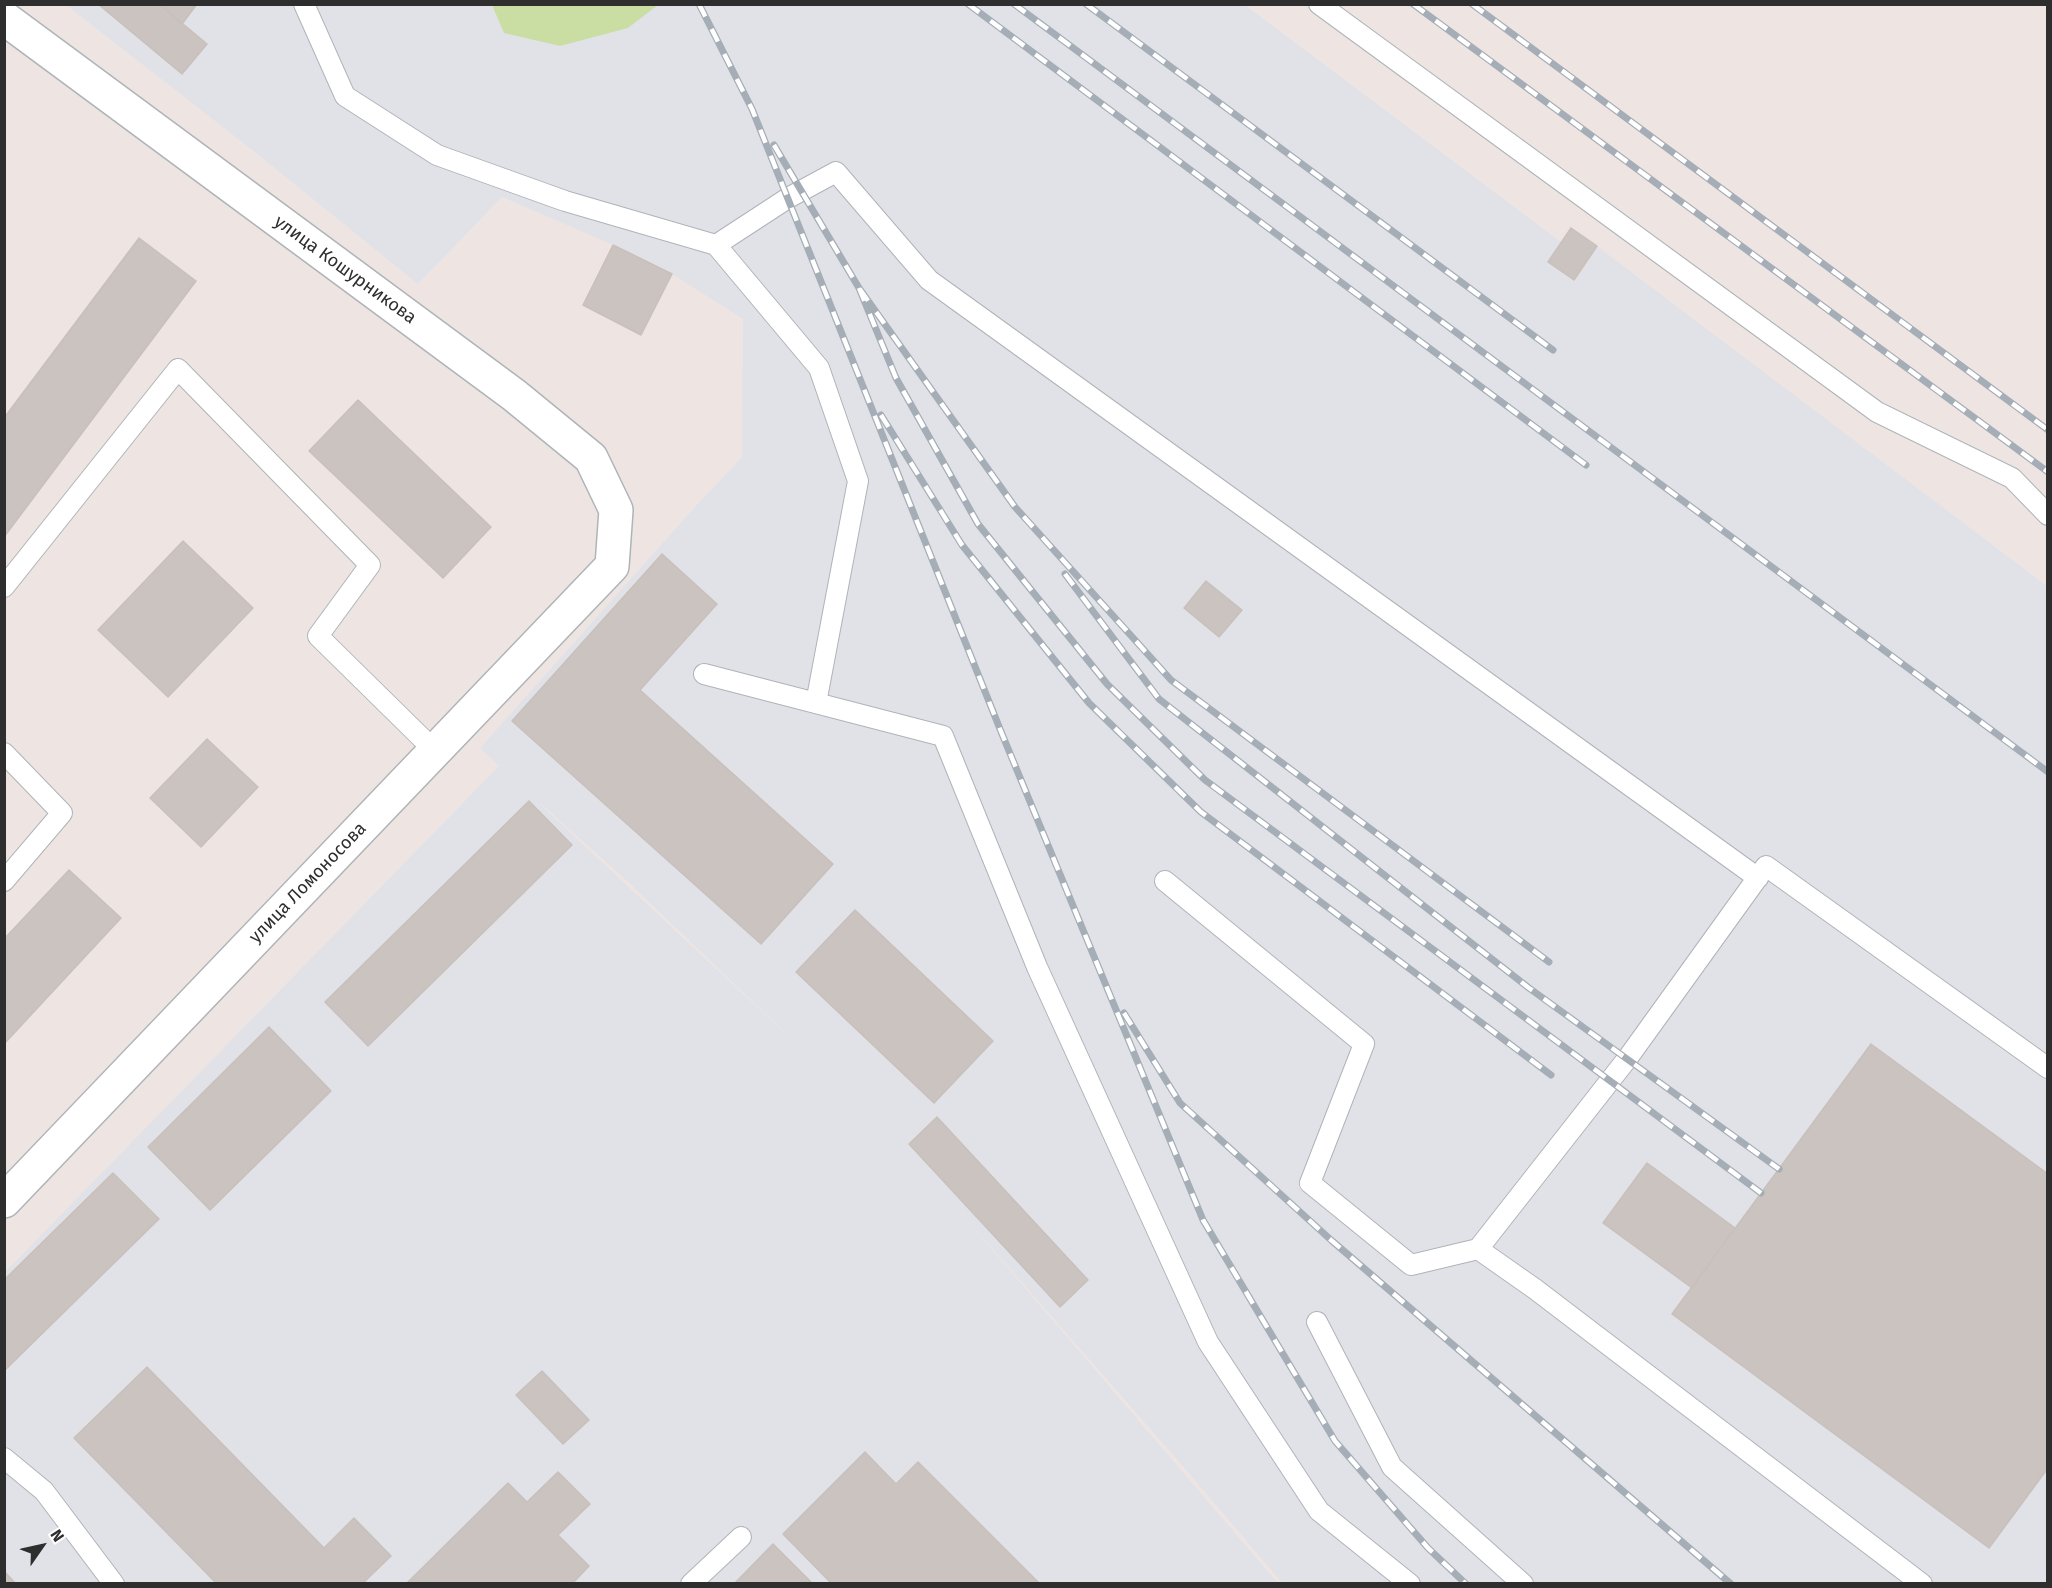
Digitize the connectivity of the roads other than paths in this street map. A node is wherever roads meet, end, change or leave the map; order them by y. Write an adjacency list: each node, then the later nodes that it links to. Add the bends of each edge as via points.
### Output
1 (304, 4): 4 (lane, via 345,96 437,155 565,201)
2 (1319, 4): 5 (lane, via 1876,412 2012,478)
3 (4, 18): 6 (street, улица Кошурникова, via 514,395 591,458 616,510)
4 (716, 245): 9 (lane, via 819,368 858,481); 12 (lane, via 836,172 929,280)
5 (2048, 515)
6 (612, 566): 10 (street, улица Ломоносова)
7 (4, 587): 10 (lane, via 177,369 370,565 318,636)
8 (704, 674): 9 (lane)
9 (816, 703): 23 (lane, via 943,736 1036,968 1208,1342 1319,1511)
10 (435, 751): 16 (street, улица Ломоносова)
11 (4, 753): 13 (lane, via 63,813)
12 (1758, 878): 15 (lane, via 1767,866); 17 (lane, via 1627,1059)
13 (4, 881)
14 (1165, 881): 17 (lane, via 1364,1044 1310,1183 1411,1265)
15 (2048, 1068)
16 (4, 1201)
17 (1478, 1249): 25 (lane)
18 (1317, 1322): 24 (lane, via 1392,1467)
19 (4, 1458): 21 (lane, via 45,1491)
20 (741, 1537): 22 (lane)
21 (114, 1584)
22 (691, 1584)
23 (1410, 1584)
24 (1523, 1584)
25 (1922, 1584)

